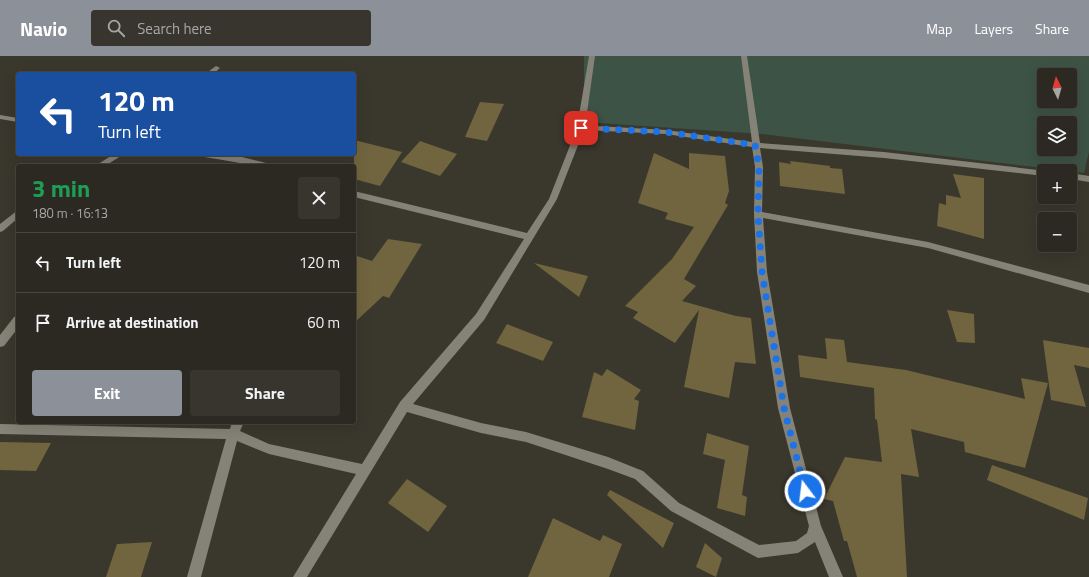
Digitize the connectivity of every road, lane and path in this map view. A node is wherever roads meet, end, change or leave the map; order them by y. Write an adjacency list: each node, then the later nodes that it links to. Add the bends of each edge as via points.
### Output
1 (592, 56): 7 (street)
2 (744, 56): 8 (street)
3 (216, 68): 4 (street)
4 (211, 72)
5 (0, 117): 6 (street)
6 (16, 120)
7 (581, 128): 8 (street, via 666,132); 20 (street, via 553,199)
8 (755, 145): 13 (street); 17 (street, via 759,167)
9 (116, 156): 11 (street)
10 (219, 156): 12 (street)
11 (102, 164)
12 (259, 164)
13 (1037, 172)
14 (1077, 177): 15 (street)
15 (1089, 179)
16 (356, 194): 20 (street)
17 (758, 214): 21 (street, via 928,245); 29 (street, via 762,272 784,408)
18 (16, 215): 19 (street)
19 (0, 228)
20 (530, 237): 24 (street, via 480,317)
21 (1089, 289)
22 (16, 323): 23 (street)
23 (0, 343)
24 (404, 406): 28 (street); 29 (street, via 481,428 526,437 639,475 675,508 758,552 798,547 812,537)
25 (237, 424): 27 (street)
26 (0, 429): 27 (street)
27 (233, 434): 28 (street, via 269,449); 30 (street)
28 (365, 470): 31 (street)
29 (815, 526): 32 (street)
30 (194, 577)
31 (300, 577)
32 (836, 577)

